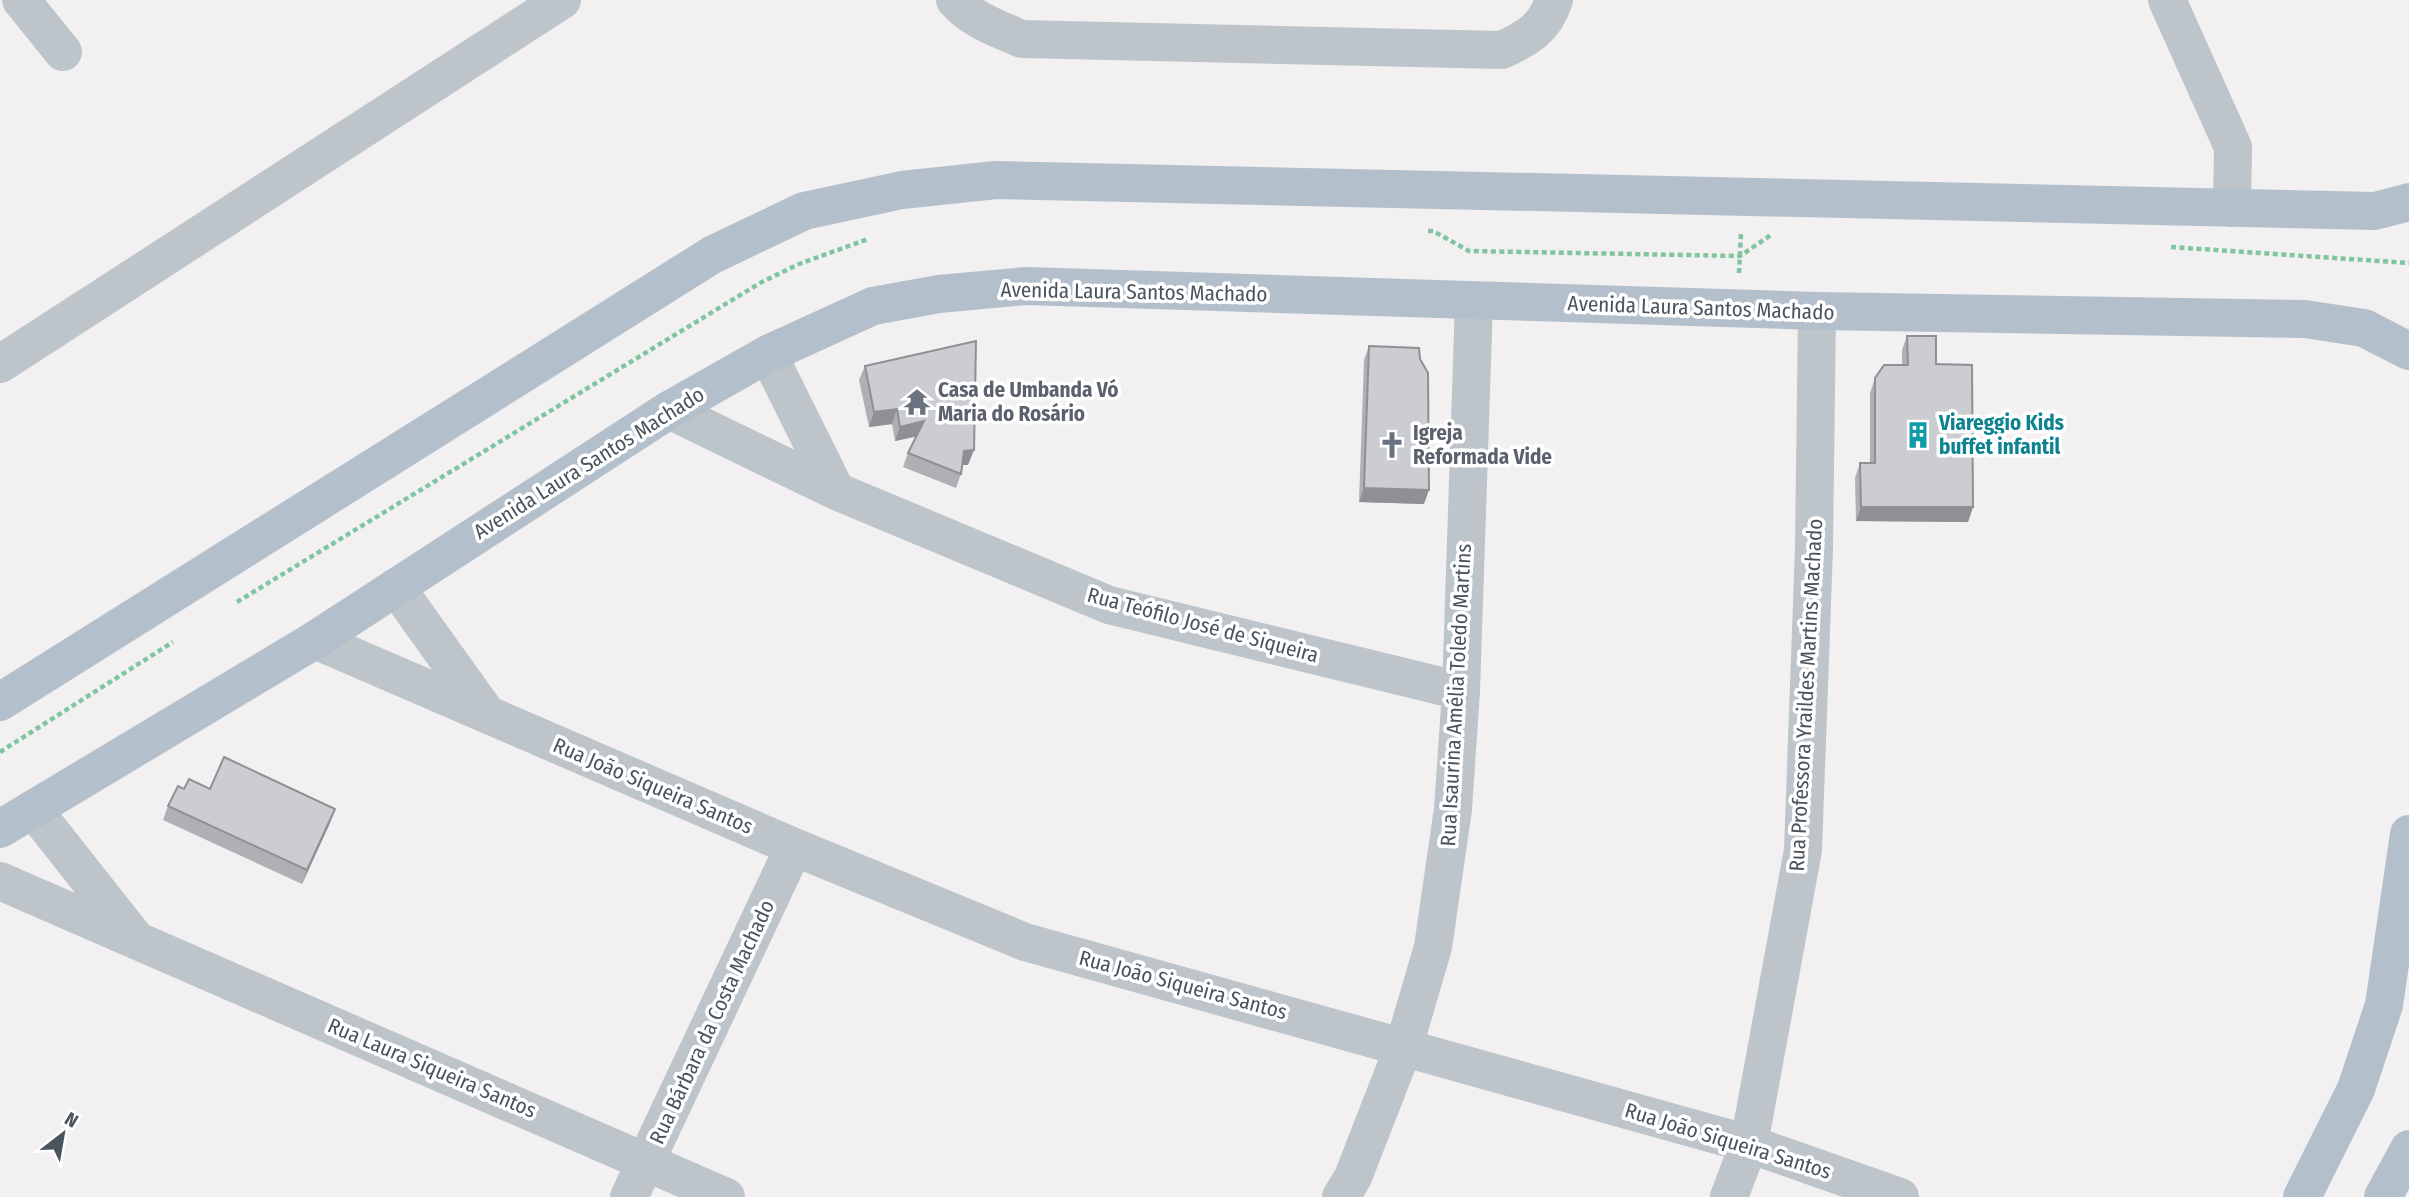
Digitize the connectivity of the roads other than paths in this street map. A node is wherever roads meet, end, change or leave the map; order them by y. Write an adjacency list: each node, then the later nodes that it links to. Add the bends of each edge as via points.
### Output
1 (21, 0): 6 (street)
2 (562, 0): 13 (street)
3 (955, 0): 4 (street, via 964,10 1021,39 1502,50 1531,37)
4 (1555, 0)
5 (2167, 0): 8 (street, via 2233,147)
6 (63, 52)
7 (2409, 202): 8 (main road, via 2375,211)
8 (2232, 208): 19 (main road, via 996,180 902,190 804,211 712,255)
9 (1474, 302): 10 (main road, Avenida Laura Santos Machado); 12 (main road, Avenida Laura Santos Machado, via 1026,286 873,306); 18 (street, Rua Isaurina Amélia Toledo Martins)
10 (1816, 311): 11 (main road, Avenida Laura Santos Machado, via 2305,319 2364,328); 28 (street, Rua Professora Yraildes Martins Machado, via 1814,548 1803,850)
11 (2409, 351)
12 (768, 354): 14 (main road, Avenida Laura Santos Machado); 15 (street)
13 (0, 364)
14 (669, 410): 15 (street, Rua Teófilo José de Siqueira); 16 (main road, Avenida Laura Santos Machado)
15 (836, 491): 18 (street, Rua Teófilo José de Siqueira, via 1109,605)
16 (396, 587): 17 (main road, Avenida Laura Santos Machado); 20 (street)
17 (315, 640): 20 (street, Rua João Siqueira Santos); 21 (main road, Avenida Laura Santos Machado)
18 (1461, 691): 27 (street, Rua Isaurina Amélia Toledo Martins, via 1453,809 1433,947)
19 (0, 702)
20 (487, 714): 24 (street, Rua João Siqueira Santos)
21 (33, 809): 22 (main road, Avenida Laura Santos Machado); 26 (street, Rua Laura Siqueira Santos)
22 (0, 829)
23 (2409, 834): 36 (main road, via 2384,1004 2356,1089)
24 (794, 847): 27 (street, Rua João Siqueira Santos, via 1025,942); 30 (street, Rua Bárbara da Costa Machado)
25 (0, 881): 26 (street, Rua Laura Siqueira Santos)
26 (137, 941): 30 (street, Rua Laura Siqueira Santos)
27 (1404, 1046): 28 (street, Rua João Siqueira Santos); 33 (street, Rua Isaurina Amélia Toledo Martins)
28 (1749, 1144): 34 (street, Rua Professora Yraildes Martins Machado); 35 (street, Rua João Siqueira Santos)
29 (2409, 1149): 37 (main road)
30 (646, 1161): 31 (street, Rua Bárbara da Costa Machado); 32 (street, Rua Laura Siqueira Santos)
31 (629, 1197)
32 (726, 1197)
33 (1341, 1197)
34 (1729, 1197)
35 (1900, 1197)
36 (2302, 1197)
37 (2383, 1197)

